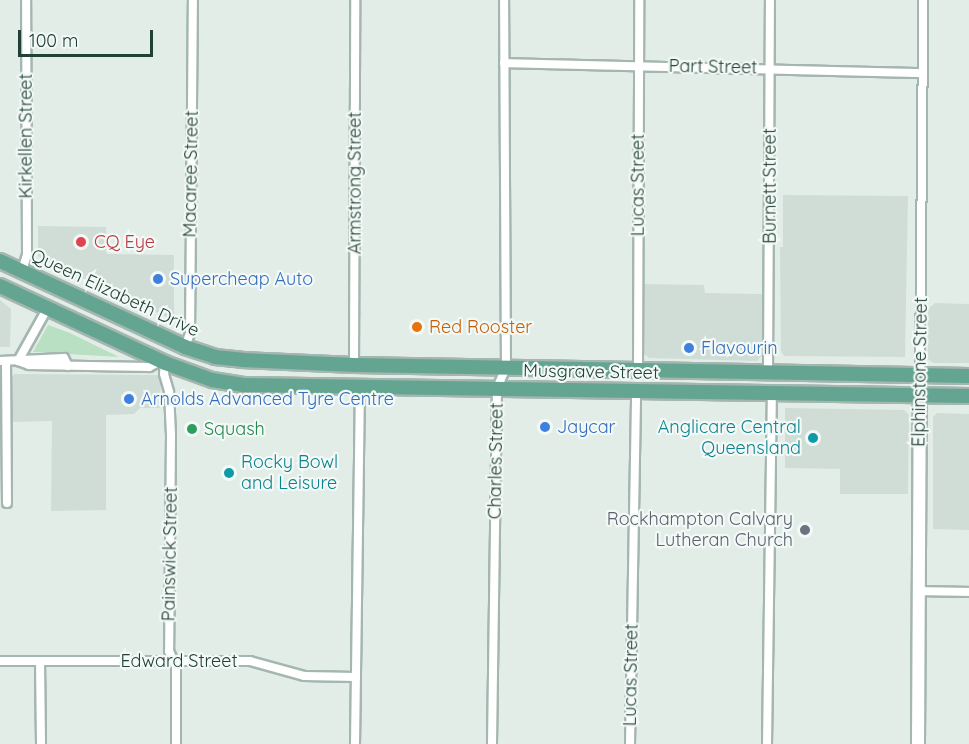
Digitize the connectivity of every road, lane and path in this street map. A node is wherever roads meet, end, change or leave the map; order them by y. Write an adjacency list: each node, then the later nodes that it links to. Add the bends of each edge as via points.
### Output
1 (26, 0): 13 (street, Kirkellen Street, via 27,255)
2 (193, 0): 16 (street, Macaree Street, via 190,330)
3 (355, 0): 21 (street, Armstrong Street)
4 (504, 0): 8 (street, Charles Street)
5 (639, 0): 9 (street, Lucas Street)
6 (770, 0): 10 (street, Burnett Street)
7 (923, 0): 11 (street, Elphinstone Street)
8 (504, 63): 9 (street, Part Street); 22 (street, Charles Street)
9 (639, 66): 10 (street, Part Street); 23 (street, Lucas Street)
10 (770, 69): 11 (street, Part Street); 24 (street, Burnett Street)
11 (922, 73): 25 (street, Elphinstone Street)
12 (0, 261): 13 (main road, Queen Elizabeth Drive)
13 (22, 271): 16 (main road, Queen Elizabeth Drive)
14 (0, 286): 15 (main road)
15 (47, 309): 19 (street); 20 (main road)
16 (185, 347): 17 (main road, Queen Elizabeth Drive)
17 (215, 357): 21 (main road, Musgrave Street)
18 (3, 361): 19 (street); 33 (street)
19 (18, 361): 20 (street, via 28,365 149,367)
20 (163, 362): 27 (main road, Musgrave Street, via 212,380 244,385); 38 (street, Painswick Street, via 171,435)
21 (354, 365): 22 (main road, Musgrave Street)
22 (506, 368): 23 (main road, Musgrave Street); 28 (street, Charles Street)
23 (638, 370): 24 (main road, Musgrave Street)
24 (768, 372): 25 (main road, Musgrave Street)
25 (920, 375): 26 (main road, Musgrave Street); 31 (street, Elphinstone Street)
26 (969, 376)
27 (360, 386): 28 (main road, Musgrave Street); 39 (street)
28 (497, 388): 29 (main road, Musgrave Street); 43 (street, Charles Street)
29 (636, 390): 30 (main road, Musgrave Street); 44 (street, Lucas Street)
30 (772, 392): 31 (main road, Musgrave Street); 45 (street)
31 (920, 396): 32 (main road, Musgrave Street); 34 (street, Elphinstone Street)
32 (969, 396)
33 (7, 503)
34 (918, 591): 35 (street); 46 (street, Elphinstone Street)
35 (969, 592)
36 (0, 661): 37 (street, Edward Street)
37 (40, 661): 38 (street, Edward Street); 40 (street)
38 (172, 661): 39 (street, Edward Street, via 250,661 304,676); 41 (street, Painswick Street, via 176,667)
39 (356, 677): 42 (street)
40 (41, 744)
41 (176, 744)
42 (355, 744)
43 (492, 744)
44 (630, 744)
45 (767, 744)
46 (918, 744)

